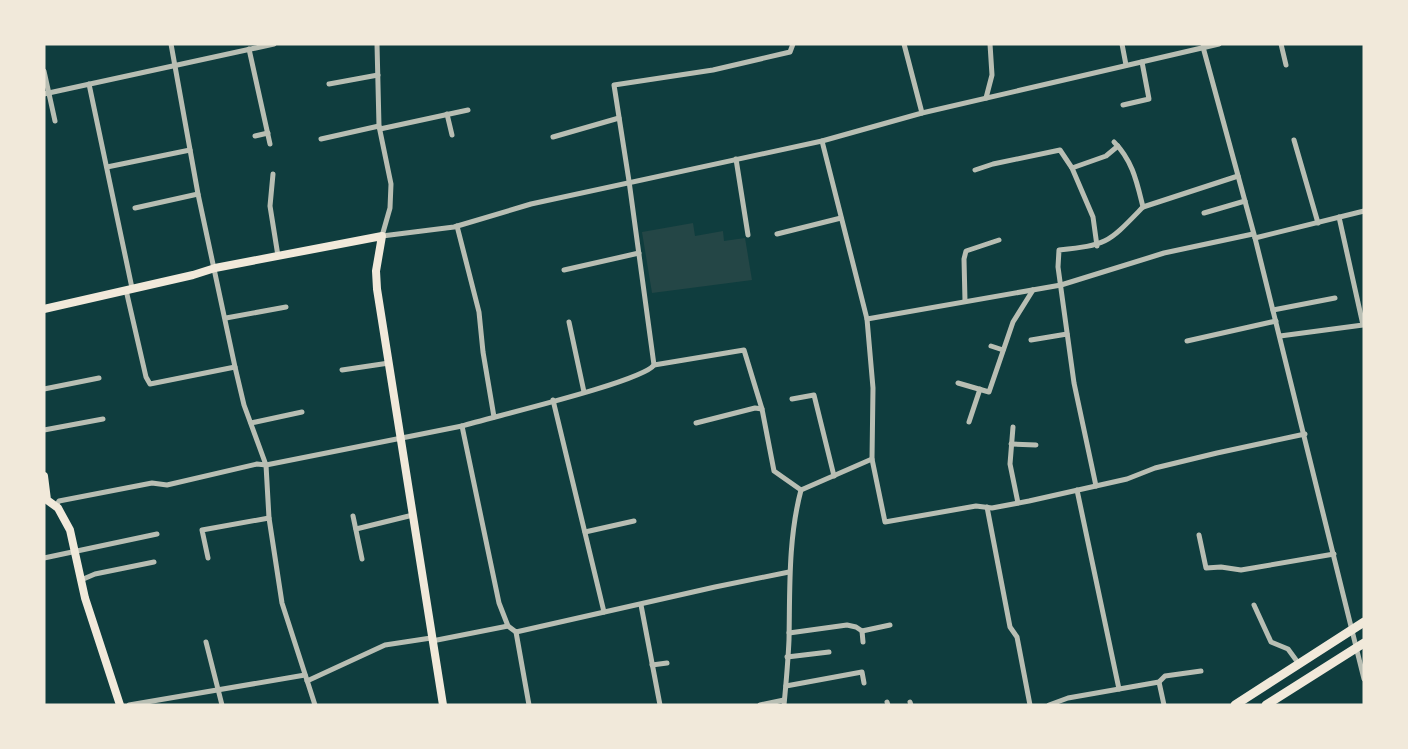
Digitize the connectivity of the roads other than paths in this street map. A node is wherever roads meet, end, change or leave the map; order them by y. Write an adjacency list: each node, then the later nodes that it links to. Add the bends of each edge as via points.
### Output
1 (171, 44): 15 (street)
2 (274, 44): 11 (street)
3 (377, 44): 17 (street)
4 (793, 44): 26 (street, via 790,52 713,70 614,85)
5 (904, 44): 24 (street)
6 (990, 44): 21 (street, via 992,75)
7 (1122, 44): 13 (street)
8 (1219, 44): 10 (street)
9 (1281, 44): 14 (street)
10 (1203, 46): 12 (street); 43 (street)
11 (252, 47): 15 (street); 29 (street)
12 (1142, 62): 13 (street); 22 (street, via 1149,99)
13 (1126, 65): 21 (street)
14 (1286, 65)
15 (174, 67): 18 (street); 37 (street)
16 (44, 71): 20 (street)
17 (378, 75): 19 (street); 28 (street)
18 (89, 84): 20 (street); 39 (street)
19 (329, 84)
20 (46, 93): 27 (street)
21 (986, 98): 24 (street)
22 (1123, 106)
23 (468, 110): 25 (street)
24 (922, 113): 35 (street)
25 (447, 114): 28 (street); 30 (street)
26 (619, 118): 32 (street); 44 (street)
27 (55, 121)
28 (379, 128): 33 (street); 57 (street, via 391,184)
29 (268, 133): 31 (street); 36 (street)
30 (452, 135)
31 (256, 136)
32 (553, 137)
33 (321, 139)
34 (1294, 140): 53 (street)
35 (822, 141): 38 (street); 52 (street)
36 (270, 144)
37 (190, 149): 39 (street); 45 (street)
38 (736, 159): 44 (street); 56 (street)
39 (107, 167): 66 (street)
40 (1072, 168): 41 (street, via 1065,154 1056,149); 48 (street, via 1106,156 1116,144 1130,163); 60 (street, via 1093,217)
41 (975, 170)
42 (273, 174): 62 (street, via 270,206)
43 (1238, 176): 46 (street); 48 (street)
44 (629, 181): 54 (street); 61 (street)
45 (198, 194): 47 (street); 63 (street)
46 (1245, 201): 50 (street); 58 (street)
47 (135, 208)
48 (1143, 208): 60 (street)
49 (1364, 211): 51 (street)
50 (1204, 213)
51 (1339, 217): 53 (street); 78 (street, via 1363,325)
52 (841, 218): 55 (street); 74 (street)
53 (1318, 223): 58 (street)
54 (457, 226): 57 (street); 96 (street, via 479,312)
55 (776, 234)
56 (748, 235)
57 (382, 236): 62 (main road); 83 (main road, via 376,271)
58 (1254, 236): 65 (street, via 1164,253); 72 (street)
59 (999, 240): 69 (street, via 966,251)
60 (1097, 246): 65 (street, via 1059,250)
61 (639, 253): 64 (street); 84 (street)
62 (278, 256): 63 (main road)
63 (215, 268): 66 (main road); 73 (street)
64 (564, 270)
65 (1061, 285): 67 (street); 77 (street)
66 (129, 289): 71 (main road); 85 (street, via 150,384)
67 (1033, 290): 69 (street); 82 (street, via 1013,322)
68 (1335, 298): 72 (street)
69 (965, 301): 74 (street)
70 (286, 307): 73 (street)
71 (44, 309)
72 (1273, 310): 75 (street)
73 (226, 318): 85 (street)
74 (867, 319): 108 (street)
75 (1276, 321): 78 (street); 80 (street)
76 (569, 322): 91 (street)
77 (1067, 334): 79 (street); 112 (street)
78 (1280, 336): 104 (street)
79 (1031, 340)
80 (1187, 341)
81 (991, 346): 82 (street)
82 (1003, 350): 90 (street, via 989,392)
83 (389, 363): 86 (street); 105 (main road)
84 (654, 365): 91 (street, via 650,371); 94 (street, via 744,350)
85 (235, 367): 99 (street)
86 (342, 370)
87 (99, 378): 89 (street)
88 (958, 383): 90 (street)
89 (44, 389)
90 (980, 390): 98 (street)
91 (584, 392): 93 (street)
92 (792, 399): 111 (street, via 814,395)
93 (552, 400): 96 (street); 124 (street)
94 (762, 409): 100 (street); 113 (street, via 774,471)
95 (302, 412): 99 (street)
96 (494, 416): 101 (street)
97 (103, 419): 103 (street)
98 (968, 422)
99 (251, 423): 109 (street)
100 (696, 423)
101 (462, 426): 105 (street); 140 (street, via 499,603)
102 (1013, 427): 106 (street)
103 (44, 430)
104 (1305, 434): 112 (street); 128 (street)
105 (401, 439): 109 (street); 119 (main road)
106 (1011, 444): 107 (street); 116 (street)
107 (1036, 445)
108 (873, 459): 111 (street); 118 (street, via 885,522)
109 (265, 465): 117 (street, via 72,498); 121 (street)
110 (44, 476): 115 (main road)
111 (834, 476): 113 (street)
112 (1096, 486): 114 (street)
113 (801, 490): 133 (street)
114 (1077, 490): 116 (street); 160 (street)
115 (46, 500): 117 (main road)
116 (1018, 503): 118 (street)
117 (56, 506): 127 (main road, via 70,530)
118 (987, 507): 171 (street)
119 (412, 515): 123 (street); 145 (main road)
120 (354, 516): 123 (street)
121 (269, 518): 130 (street, via 202,530); 155 (street, via 282,603)
122 (634, 521): 124 (street)
123 (356, 528): 131 (street)
124 (585, 533): 137 (street)
125 (157, 534): 127 (street)
126 (1199, 535): 128 (street, via 1206,568 1241,570)
127 (74, 551): 129 (street); 134 (main road)
128 (1334, 554): 141 (street)
129 (44, 558)
130 (208, 558)
131 (362, 559)
132 (154, 562): 134 (street)
133 (789, 572): 135 (street); 144 (street)
134 (81, 580): 163 (main road)
135 (640, 605): 137 (street); 153 (street)
136 (1254, 605): 152 (street, via 1271,642 1288,649)
137 (604, 612): 143 (street)
138 (1364, 622): 141 (highway)
139 (890, 625): 142 (street)
140 (508, 626): 143 (street); 145 (street)
141 (1353, 629): 148 (street); 152 (highway)
142 (862, 631): 144 (street, via 847,625); 147 (street)
143 (516, 632): 168 (street)
144 (789, 633): 150 (street)
145 (432, 639): 155 (street, via 385,645); 167 (main road)
146 (206, 642): 161 (street)
147 (863, 642)
148 (1361, 645): 156 (street); 175 (highway)
149 (829, 652): 150 (street)
150 (788, 657): 159 (street)
151 (667, 663): 153 (street)
152 (1299, 664): 174 (highway)
153 (652, 665): 169 (street)
154 (1201, 671): 157 (street)
155 (306, 678): 161 (street); 166 (street)
156 (1364, 679)
157 (1159, 681): 160 (street); 173 (street)
158 (864, 683): 159 (street, via 862,672)
159 (786, 686): 162 (street)
160 (1119, 689): 172 (street)
161 (219, 690): 164 (street); 165 (street)
162 (784, 703): 170 (street)
163 (120, 705)
164 (129, 705)
165 (222, 705)
166 (315, 705)
167 (443, 705)
168 (530, 705)
169 (660, 705)
170 (760, 705)
171 (1030, 705)
172 (1049, 705)
173 (1164, 705)
174 (1235, 705)
175 (1266, 705)

